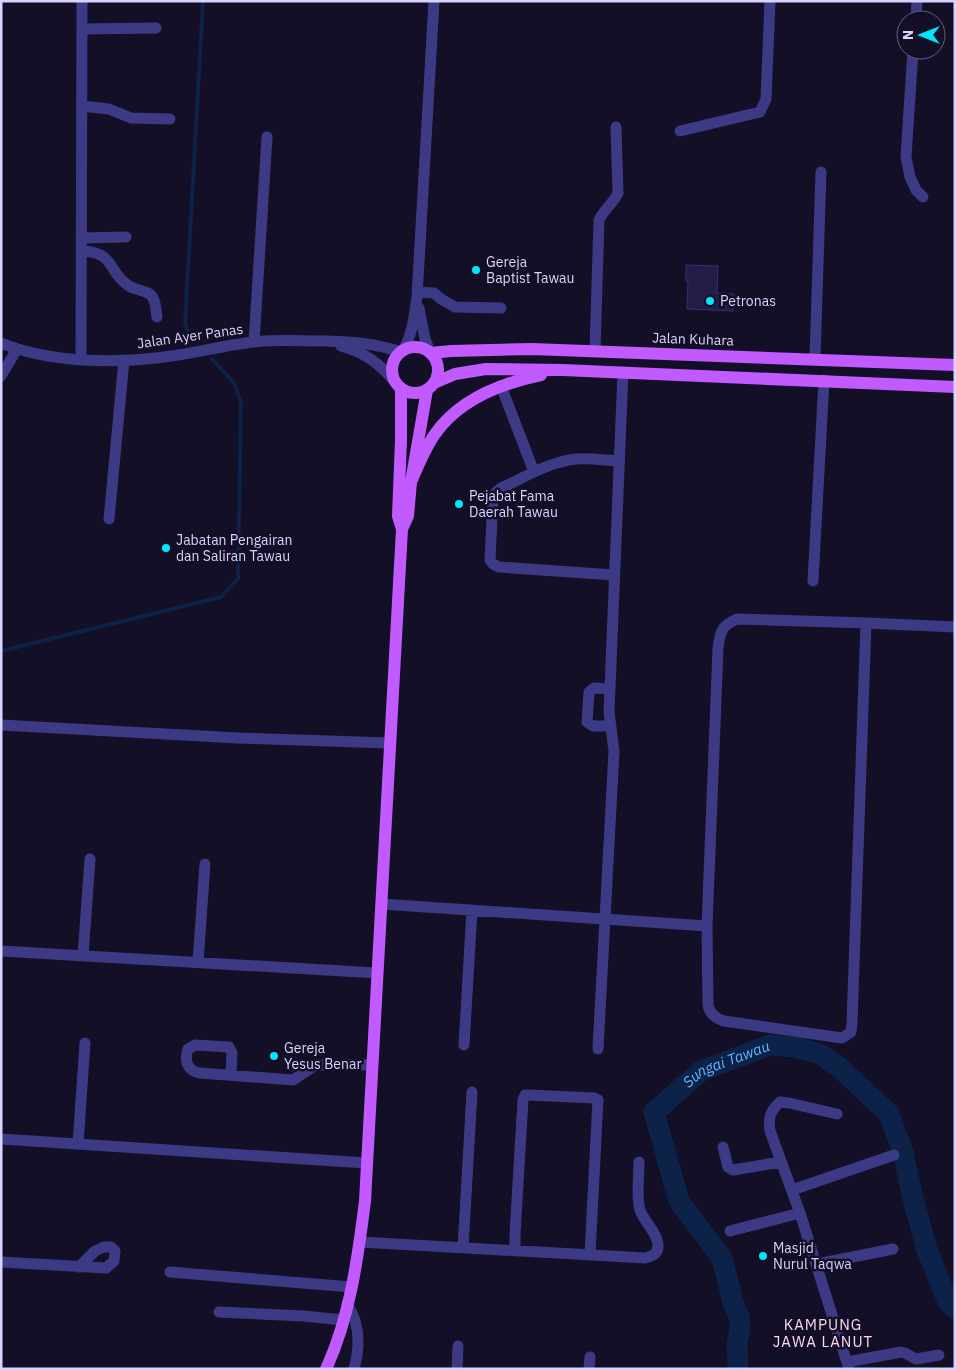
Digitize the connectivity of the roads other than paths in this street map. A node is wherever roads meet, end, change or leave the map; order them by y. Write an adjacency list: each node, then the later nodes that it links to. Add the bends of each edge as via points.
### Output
1 (82, 1): 5 (street)
2 (434, 1): 17 (street)
3 (770, 1): 10 (street, via 766,99 760,112)
4 (156, 28): 5 (street)
5 (82, 29): 7 (street)
6 (913, 60): 13 (street, via 906,157 910,177)
7 (82, 106): 8 (street, via 108,109 131,118); 15 (street)
8 (170, 119)
9 (616, 126): 24 (street, via 618,193 599,220)
10 (680, 130)
11 (267, 137): 21 (street)
12 (821, 172): 27 (street)
13 (923, 198)
14 (126, 237): 15 (street)
15 (82, 238): 16 (street)
16 (83, 251): 19 (street, via 102,254 123,282 150,295 154,299); 28 (street)
17 (417, 294): 18 (street, via 434,293 455,307); 25 (street, via 414,325); 26 (street)
18 (501, 308)
19 (157, 317)
20 (325, 341): 21 (street, Jalan Ayer Panas); 25 (street, Jalan Ayer Panas, via 368,343); 35 (street, Jalan Ayer Panas, via 372,359)
21 (254, 342): 29 (street, Jalan Ayer Panas, via 177,356)
22 (1, 343): 23 (street, Jalan Ayer Panas)
23 (17, 349): 28 (street, Jalan Ayer Panas); 33 (street)
24 (595, 350): 26 (main road, Jalan Kuhara, via 532,348); 27 (main road, Jalan Kuhara)
25 (402, 351): 26 (main road, via 417,347); 35 (main road, via 392,366 392,375)
26 (431, 353): 37 (main road, via 438,368 438,376)
27 (814, 358): 30 (main road, Jalan Kuhara)
28 (81, 359): 29 (street, Jalan Ayer Panas)
29 (124, 360): 42 (street)
30 (955, 365)
31 (563, 370): 32 (main road); 36 (main road); 37 (main road, via 465,371 446,377)
32 (623, 372): 34 (main road); 39 (street)
33 (1, 376)
34 (824, 380): 38 (main road); 45 (street)
35 (398, 386): 37 (main road, via 409,393); 43 (main road, via 401,440 398,516)
36 (501, 386): 40 (street); 41 (main road, via 460,409 436,433)
37 (431, 387): 41 (main road)
38 (955, 387)
39 (619, 461): 40 (street, via 562,461); 44 (street)
40 (534, 472): 44 (street, via 496,491 493,497 490,560 493,564)
41 (411, 482): 43 (main road, via 408,516)
42 (108, 519)
43 (402, 529): 51 (main road)
44 (614, 574): 48 (street)
45 (813, 581)
46 (866, 623): 47 (street); 57 (street, via 738,619 726,624 719,635); 57 (street, via 850,1032 842,1038 834,1038 716,1018 708,1005)
47 (955, 627)
48 (609, 689): 50 (street); 50 (street, via 594,688 589,692 587,722 593,726)
49 (1, 724): 51 (street)
50 (610, 726): 56 (street, via 614,751)
51 (389, 743): 54 (main road)
52 (90, 859): 59 (street)
53 (205, 864): 60 (street)
54 (381, 904): 55 (street); 61 (main road)
55 (472, 910): 56 (street); 63 (street)
56 (605, 919): 57 (street); 64 (street)
57 (707, 926)
58 (1, 951): 59 (street)
59 (83, 956): 60 (street)
60 (198, 962): 61 (street)
61 (377, 973): 65 (main road)
62 (85, 1043): 70 (street)
63 (464, 1045)
64 (598, 1049)
65 (372, 1065): 66 (street, via 316,1065 293,1080); 75 (main road)
66 (230, 1075)
67 (472, 1092): 80 (street)
68 (837, 1114): 74 (street, via 780,1102 768,1119)
69 (1, 1139): 70 (street)
70 (78, 1144): 75 (street)
71 (723, 1147): 74 (street, via 728,1167 732,1170)
72 (894, 1155): 76 (street)
73 (639, 1162): 83 (street, via 640,1210 657,1239 657,1252 645,1258)
74 (781, 1162): 76 (street)
75 (366, 1163): 79 (main road)
76 (792, 1190): 77 (street)
77 (800, 1213): 78 (street); 85 (street)
78 (730, 1231)
79 (360, 1242): 80 (street); 88 (main road)
80 (463, 1248): 82 (street)
81 (893, 1249): 85 (street)
82 (515, 1251): 83 (street); 83 (street, via 523,1100 525,1096 539,1095 598,1100)
83 (590, 1254)
84 (1, 1262): 86 (street)
85 (816, 1264): 95 (street)
86 (79, 1267)
87 (170, 1272): 88 (street)
88 (351, 1286): 89 (main road)
89 (347, 1304): 91 (main road); 97 (street, via 356,1318 357,1358)
90 (219, 1312): 91 (street)
91 (343, 1320): 96 (main road)
92 (458, 1346): 98 (street)
93 (939, 1356): 95 (street, via 916,1359 901,1352)
94 (590, 1357): 99 (street)
95 (848, 1365)
96 (326, 1369)
97 (354, 1369)
98 (457, 1369)
99 (589, 1369)

